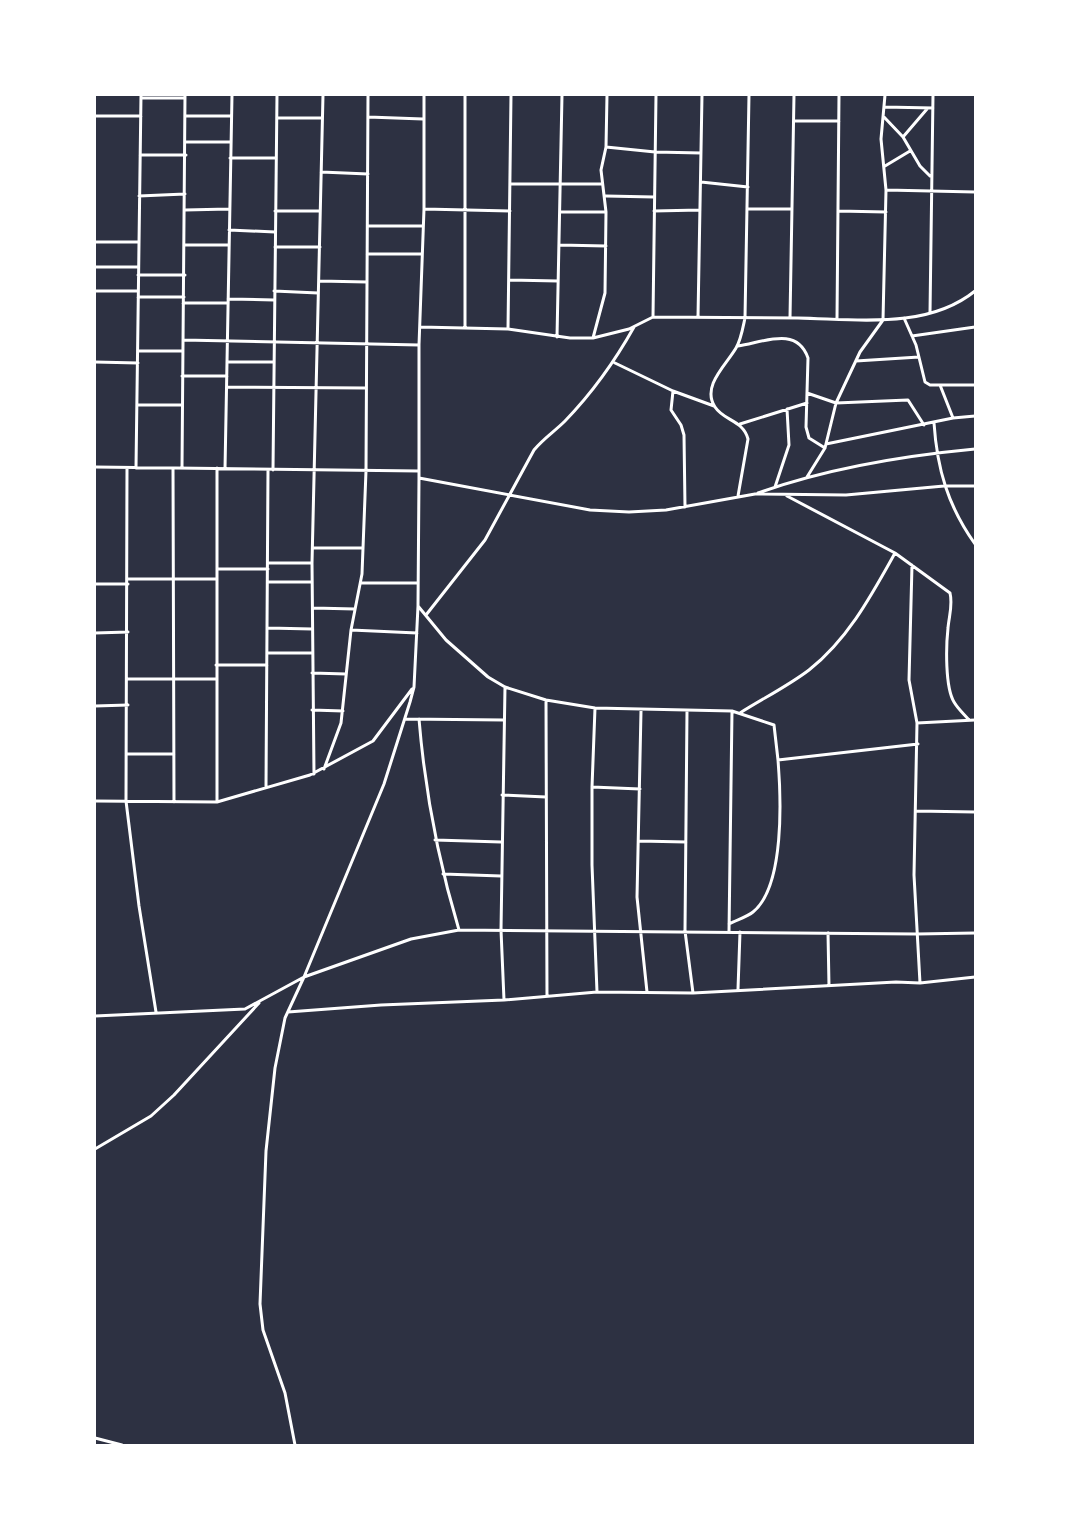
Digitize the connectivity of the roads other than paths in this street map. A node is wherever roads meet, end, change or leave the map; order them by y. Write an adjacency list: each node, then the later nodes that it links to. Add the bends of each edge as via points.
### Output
1 (232, 95): 25 (street)
2 (277, 95): 28 (street)
3 (323, 95): 29 (street)
4 (368, 95): 27 (street)
5 (424, 95): 30 (street)
6 (465, 95): 65 (street)
7 (511, 95): 49 (street)
8 (562, 95): 51 (street)
9 (607, 95): 36 (street)
10 (656, 95): 37 (street)
11 (702, 95): 39 (street)
12 (749, 95): 52 (street)
13 (794, 95): 31 (street)
14 (839, 95): 32 (street)
15 (885, 95): 19 (street)
16 (933, 95): 20 (street)
17 (141, 96): 18 (street); 23 (street)
18 (185, 97): 24 (street)
19 (884, 107): 21 (street); 26 (street)
20 (933, 108): 21 (street); 47 (street)
21 (928, 109): 33 (street)
22 (95, 116): 23 (street)
23 (141, 116): 40 (street)
24 (186, 116): 25 (street); 34 (street)
25 (231, 116): 35 (street)
26 (883, 116): 33 (street); 44 (street, via 881,149)
27 (368, 117): 30 (street); 46 (street)
28 (277, 118): 29 (street); 43 (street)
29 (322, 118): 45 (street)
30 (423, 119): 61 (street)
31 (794, 121): 32 (street); 63 (street)
32 (839, 121): 71 (street)
33 (903, 137): 38 (street)
34 (186, 142): 35 (street); 41 (street)
35 (230, 142): 42 (street)
36 (606, 147): 37 (street); 50 (street, via 602,159)
37 (655, 152): 39 (street); 59 (street)
38 (910, 152): 44 (street); 47 (street)
39 (701, 153): 48 (street)
40 (140, 155): 41 (street); 57 (street)
41 (186, 155): 56 (street)
42 (230, 158): 43 (street); 60 (street)
43 (276, 158): 67 (street)
44 (885, 166): 53 (street)
45 (321, 172): 46 (street); 68 (street)
46 (368, 174): 75 (street)
47 (931, 176): 54 (street)
48 (701, 182): 52 (street); 66 (street)
49 (510, 184): 51 (street); 69 (street)
50 (602, 184): 51 (street); 58 (street)
51 (560, 186): 72 (street)
52 (748, 186): 62 (street)
53 (886, 190): 54 (street); 74 (street)
54 (930, 190): 55 (street); 107 (street)
55 (975, 192)
56 (185, 194): 57 (street); 64 (street)
57 (139, 196): 80 (street)
58 (606, 196): 59 (street); 73 (street)
59 (654, 197): 70 (street)
60 (229, 209): 64 (street); 77 (street)
61 (424, 209): 65 (street); 76 (street)
62 (747, 209): 63 (street); 110 (street)
63 (792, 209): 111 (street)
64 (185, 210): 81 (street)
65 (466, 210): 69 (street); 118 (street)
66 (700, 210): 70 (street); 109 (street)
67 (275, 211): 68 (street); 78 (street)
68 (320, 211): 86 (street)
69 (510, 211): 93 (street)
70 (654, 211): 108 (street)
71 (838, 211): 74 (street); 113 (street)
72 (560, 212): 73 (street); 83 (street)
73 (606, 212): 84 (street)
74 (886, 212): 114 (street)
75 (368, 226): 76 (street); 87 (street)
76 (423, 226): 88 (street)
77 (229, 230): 78 (street); 82 (street)
78 (275, 232): 85 (street)
79 (95, 242): 80 (street)
80 (138, 242): 90 (street)
81 (185, 245): 82 (street); 92 (street)
82 (228, 245): 105 (street)
83 (559, 245): 84 (street); 96 (street)
84 (606, 246): 122 (street, via 603,305)
85 (275, 247): 86 (street); 100 (street)
86 (320, 247): 94 (street)
87 (367, 254): 88 (street); 95 (street)
88 (422, 254): 117 (street)
89 (95, 267): 90 (street)
90 (138, 267): 91 (street)
91 (138, 275): 92 (street); 98 (street)
92 (185, 275): 103 (street)
93 (509, 280): 96 (street); 119 (street)
94 (319, 281): 95 (street); 101 (street)
95 (367, 282): 127 (street)
96 (558, 282): 121 (street)
97 (95, 291): 98 (street)
98 (138, 291): 102 (street)
99 (975, 291): 107 (street, via 952,306)
100 (274, 292): 101 (street); 104 (street)
101 (318, 294): 126 (street)
102 (138, 297): 103 (street); 130 (street)
103 (184, 297): 106 (street)
104 (274, 300): 105 (street); 125 (street)
105 (228, 301): 106 (street); 123 (street)
106 (183, 303): 124 (street)
107 (930, 313): 112 (street)
108 (653, 317): 109 (street); 115 (street)
109 (698, 317): 110 (street)
110 (745, 318): 111 (street); 129 (street)
111 (790, 318): 113 (street)
112 (904, 318): 114 (street); 120 (street)
113 (837, 319): 114 (street)
114 (883, 320): 136 (street)
115 (635, 326): 122 (street); 138 (street)
116 (975, 326): 120 (street)
117 (420, 327): 118 (street); 128 (street)
118 (465, 328): 119 (street)
119 (508, 329): 121 (street)
120 (912, 336): 132 (street)
121 (557, 337): 122 (street)
122 (593, 338)
123 (227, 339): 124 (street); 125 (street); 134 (street)
124 (183, 340): 131 (street)
125 (274, 341): 126 (street); 135 (street)
126 (318, 342): 127 (street); 145 (street)
127 (367, 344): 128 (street); 146 (street)
128 (419, 345): 174 (street)
129 (738, 346): 148 (street, via 785,338 797,340 808,358); 153 (street, via 715,377)
130 (138, 351): 131 (street); 137 (street)
131 (182, 351): 139 (street)
132 (919, 357): 136 (street); 141 (street, via 925,382)
133 (95, 362): 137 (street)
134 (227, 362): 135 (street); 140 (street)
135 (274, 362): 144 (street)
136 (856, 362): 150 (street)
137 (138, 363): 151 (street)
138 (615, 363): 147 (street); 182 (street, via 564,423 534,450)
139 (182, 376): 140 (street); 152 (street)
140 (227, 376): 143 (street)
141 (940, 385): 142 (street); 156 (street)
142 (975, 385)
143 (226, 387): 144 (street); 169 (street)
144 (274, 388): 145 (street); 171 (street)
145 (317, 388): 146 (street); 172 (street)
146 (365, 388): 173 (street)
147 (672, 391): 153 (street); 184 (street, via 671,410 684,435)
148 (807, 393): 149 (street); 150 (street)
149 (807, 403): 154 (street); 160 (street, via 809,438 815,444)
150 (836, 403): 159 (street, via 908,400); 160 (street)
151 (137, 405): 152 (street); 165 (street)
152 (182, 406): 167 (street)
153 (714, 406): 158 (street)
154 (787, 409): 158 (street); 179 (street, via 789,445)
155 (975, 416): 156 (street)
156 (953, 418): 157 (street)
157 (934, 423): 159 (street); 162 (street)
158 (740, 424): 183 (street, via 748,439)
159 (924, 425): 160 (street)
160 (825, 446): 175 (street)
161 (975, 449): 162 (street)
162 (935, 452): 175 (street); 177 (street)
163 (95, 467): 164 (street)
164 (127, 468): 165 (street); 194 (street)
165 (136, 468): 166 (street)
166 (173, 468): 167 (street); 195 (street)
167 (182, 468): 168 (street)
168 (217, 468): 169 (street); 192 (street)
169 (225, 469): 170 (street)
170 (268, 470): 171 (street); 189 (street)
171 (273, 470): 172 (street)
172 (315, 470): 173 (street); 186 (street)
173 (366, 471): 174 (street); 187 (street)
174 (419, 471): 176 (street)
175 (807, 477): 179 (street)
176 (419, 478): 182 (street); 200 (street)
177 (944, 486): 178 (street); 181 (street, via 856,494); 185 (street)
178 (975, 486)
179 (775, 487): 180 (street)
180 (755, 494): 181 (street); 183 (street)
181 (784, 495): 188 (street)
182 (510, 496): 184 (street, via 590,510 629,512); 206 (street, via 485,540)
183 (738, 496): 184 (street)
184 (685, 507)
185 (975, 544)
186 (313, 548): 187 (street); 190 (street)
187 (362, 548): 199 (street)
188 (895, 553): 191 (street); 233 (street, via 860,614 836,643 809,670)
189 (268, 562): 190 (street); 193 (street)
190 (312, 562): 198 (street)
191 (912, 565): 237 (street, via 950,593 947,658 951,694); 239 (street, via 909,680)
192 (217, 569): 193 (street); 196 (street)
193 (268, 569): 197 (street)
194 (128, 579): 195 (street); 202 (street)
195 (173, 579): 196 (street); 220 (street)
196 (217, 579): 215 (street)
197 (268, 582): 198 (street); 207 (street)
198 (312, 582): 204 (street)
199 (361, 583): 200 (street); 205 (street)
200 (418, 583): 203 (street)
201 (95, 584): 202 (street)
202 (128, 584): 210 (street)
203 (418, 606): 206 (street); 212 (street)
204 (313, 608): 205 (street); 208 (street)
205 (355, 609): 209 (street)
206 (426, 616): 223 (street, via 446,640 488,677)
207 (268, 628): 208 (street); 214 (street)
208 (312, 629): 213 (street)
209 (351, 630): 212 (street); 218 (street)
210 (128, 632): 211 (street); 219 (street)
211 (95, 633)
212 (417, 633): 222 (street)
213 (312, 653): 214 (street); 217 (street)
214 (268, 654): 216 (street)
215 (216, 665): 216 (street); 221 (street)
216 (267, 665): 246 (street)
217 (312, 672): 218 (street); 228 (street)
218 (346, 674): 230 (street)
219 (128, 679): 220 (street); 225 (street)
220 (174, 679): 221 (street); 242 (street)
221 (216, 679): 254 (street)
222 (414, 686): 234 (street); 244 (street, via 373,741)
223 (505, 687): 224 (street); 236 (street)
224 (546, 700): 227 (street); 250 (street)
225 (128, 705): 226 (street); 241 (street)
226 (95, 706)
227 (595, 708): 229 (street); 247 (street)
228 (312, 710): 230 (street); 245 (street)
229 (641, 710): 231 (street); 248 (street)
230 (343, 711): 244 (street)
231 (687, 711): 232 (street); 260 (street)
232 (732, 711): 233 (street); 263 (street)
233 (739, 713): 243 (street, via 774,725)
234 (405, 719): 235 (street); 275 (street, via 384,784)
235 (419, 720): 236 (street); 257 (street)
236 (504, 720): 249 (street)
237 (969, 720): 238 (street); 239 (street)
238 (975, 720)
239 (917, 723): 240 (street)
240 (918, 744): 243 (street); 255 (street)
241 (127, 754): 242 (street); 252 (street)
242 (174, 754): 253 (street)
243 (778, 760): 263 (street, via 780,828 776,863 762,903 752,913)
244 (324, 769): 245 (street)
245 (314, 774): 246 (street)
246 (266, 787): 254 (street)
247 (592, 787): 248 (street); 267 (street)
248 (640, 789): 258 (street)
249 (502, 796): 250 (street); 259 (street)
250 (546, 797): 266 (street)
251 (95, 801): 252 (street)
252 (126, 801): 253 (street); 286 (street)
253 (174, 802): 254 (street)
254 (217, 802)
255 (916, 811): 256 (street); 274 (street, via 914,875)
256 (975, 812)
257 (436, 840): 259 (street); 261 (street)
258 (639, 841): 260 (street); 268 (street, via 637,897)
259 (501, 842): 262 (street)
260 (686, 842): 269 (street)
261 (443, 874): 262 (street); 264 (street)
262 (501, 876): 265 (street)
263 (729, 924): 270 (street)
264 (459, 930): 265 (street); 275 (street, via 410,940)
265 (501, 930): 266 (street); 284 (street)
266 (547, 930): 267 (street); 283 (street)
267 (596, 932): 268 (street); 280 (street)
268 (643, 932): 269 (street); 281 (street)
269 (685, 932): 270 (street); 282 (street)
270 (729, 932): 271 (street)
271 (740, 932): 272 (street); 279 (street)
272 (828, 932): 274 (street); 278 (street)
273 (975, 933): 274 (street)
274 (917, 934): 277 (street)
275 (304, 977): 285 (street); 287 (street)
276 (975, 977): 277 (street)
277 (920, 983): 278 (street)
278 (830, 986): 279 (street)
279 (738, 990): 282 (street)
280 (597, 992): 281 (street); 283 (street)
281 (647, 992): 282 (street)
282 (694, 993)
283 (547, 995): 284 (street)
284 (504, 1000): 287 (street)
285 (261, 1001): 286 (street, via 236,1010); 289 (street, via 174,1095 150,1116)
286 (156, 1012): 288 (street)
287 (288, 1012): 292 (street, via 280,1039 269,1116 260,1304 263,1330 284,1393)
288 (95, 1016)
289 (95, 1149)
290 (95, 1438): 291 (street)
291 (122, 1445)
292 (295, 1445)

